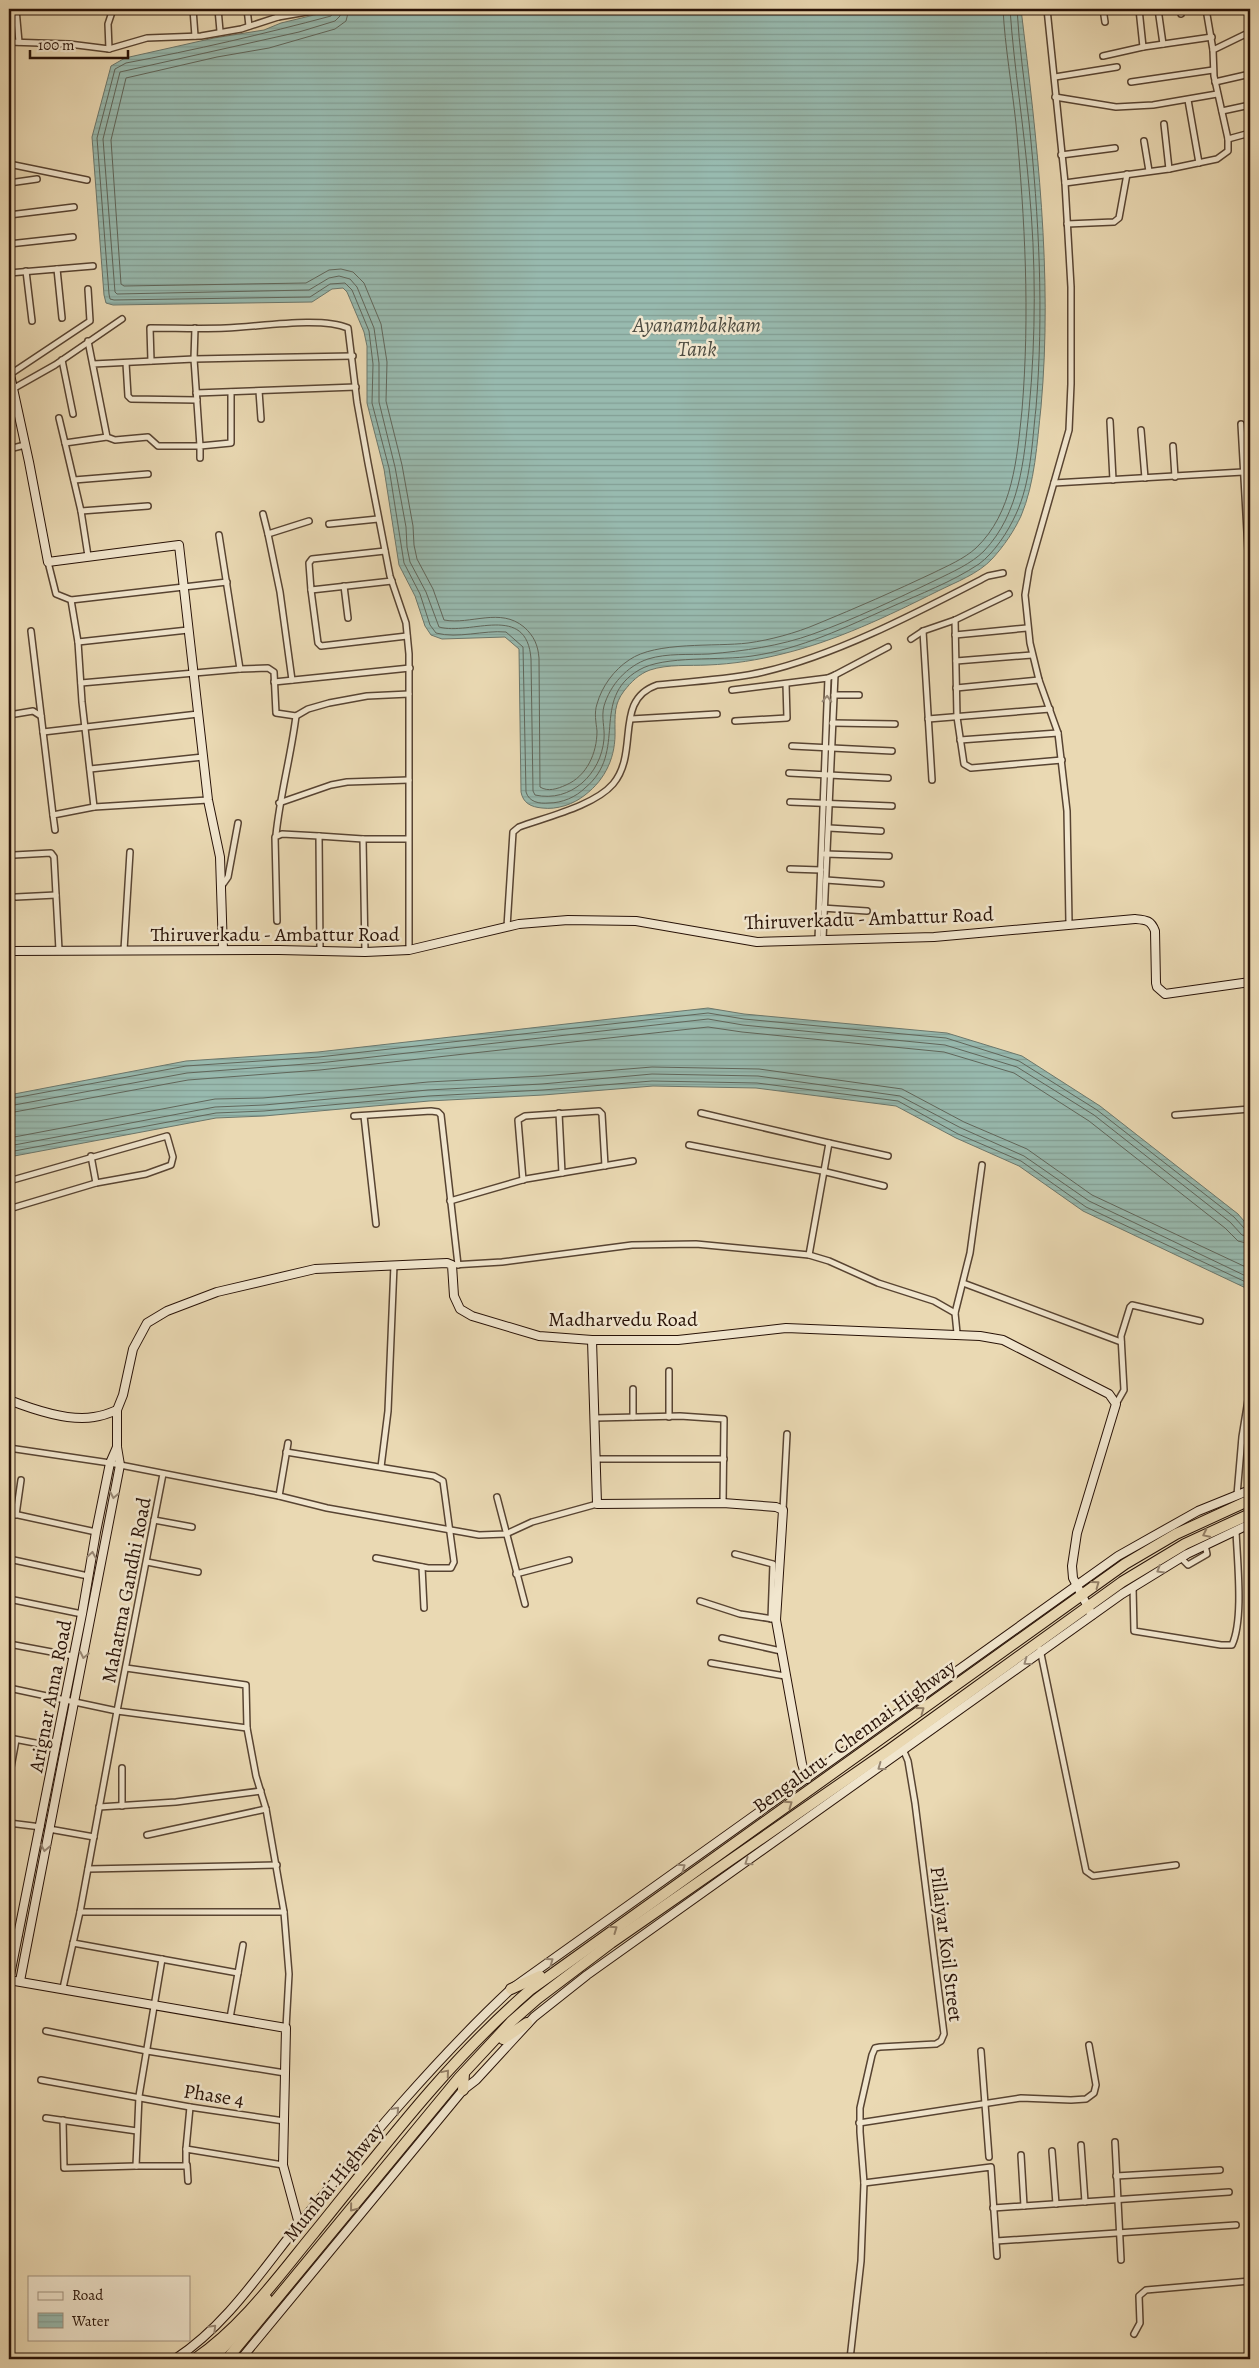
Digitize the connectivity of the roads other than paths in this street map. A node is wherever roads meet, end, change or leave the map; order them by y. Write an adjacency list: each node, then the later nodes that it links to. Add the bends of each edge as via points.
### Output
1 (16, 9): 21 (street)
2 (113, 9): 24 (street, via 108,24)
3 (193, 9): 18 (street)
4 (218, 9): 16 (street)
5 (247, 9): 15 (street)
6 (277, 9): 13 (street)
7 (324, 9): 13 (street)
8 (1048, 9): 30 (street)
9 (1103, 9): 14 (street)
10 (1139, 9): 23 (street)
11 (1158, 9): 22 (street)
12 (1206, 9): 19 (street)
13 (278, 17): 15 (street)
14 (1105, 22)
15 (249, 26): 16 (street)
16 (220, 31): 18 (street)
17 (1250, 32): 25 (street)
18 (195, 36): 24 (street, via 147,38)
19 (1212, 37): 22 (street); 25 (street)
20 (9, 42): 21 (street)
21 (19, 42): 24 (street)
22 (1163, 44): 23 (street)
23 (1143, 47): 26 (street)
24 (109, 49)
25 (1213, 50): 28 (street)
26 (1103, 56)
27 (1117, 67): 30 (street)
28 (1213, 70): 31 (street); 32 (street)
29 (1250, 74): 32 (street)
30 (1055, 77): 34 (street)
31 (1131, 82)
32 (1215, 82): 33 (street)
33 (1217, 94): 35 (street); 37 (street)
34 (1056, 97): 35 (street, via 1116,107); 43 (street)
35 (1188, 100): 44 (street)
36 (1250, 105): 37 (street)
37 (1222, 111): 40 (street)
38 (1164, 124): 46 (street)
39 (1250, 133): 40 (street)
40 (1228, 139): 44 (street, via 1228,151 1223,156)
41 (1144, 141): 47 (street)
42 (1115, 148): 43 (street)
43 (1061, 155): 52 (street)
44 (1199, 163): 46 (street)
45 (9, 164): 50 (street)
46 (1169, 169): 47 (street)
47 (1149, 171): 48 (street)
48 (1127, 174): 52 (street); 55 (street, via 1119,218 1114,222)
49 (37, 179): 51 (street)
50 (87, 180)
51 (9, 183)
52 (1065, 183): 55 (street)
53 (74, 208): 54 (street)
54 (9, 216)
55 (1067, 224): 102 (street, via 1072,384 1069,430)
56 (73, 237): 57 (street)
57 (9, 244)
58 (93, 266): 59 (street)
59 (58, 269): 60 (street); 63 (street)
60 (26, 272): 61 (street); 65 (street)
61 (9, 273)
62 (88, 289): 74 (street, via 90,321)
63 (62, 318)
64 (122, 318): 67 (street)
65 (32, 321)
66 (195, 328): 68 (street, via 304,323 341,325 348,328); 69 (street); 71 (street, via 150,328)
67 (88, 341): 70 (street); 73 (street)
68 (353, 356): 69 (street); 75 (street)
69 (194, 359): 71 (street); 79 (street)
70 (62, 360): 76 (street); 81 (street)
71 (151, 361): 72 (street)
72 (126, 362): 73 (street); 80 (street, via 130,399)
73 (93, 364): 87 (street)
74 (9, 373): 76 (street)
75 (356, 387): 77 (street); 107 (street)
76 (11, 390): 89 (street)
77 (260, 391): 78 (street); 83 (street)
78 (231, 392): 79 (street); 90 (street, via 231,443)
79 (196, 393): 80 (street)
80 (197, 400): 90 (street)
81 (73, 414)
82 (60, 418): 88 (street)
83 (261, 419)
84 (1110, 421): 101 (street)
85 (1242, 424): 93 (street)
86 (1141, 430): 99 (street)
87 (107, 437): 88 (street); 90 (street, via 115,440 146,437 158,446)
88 (65, 443): 100 (street)
89 (26, 445): 94 (street); 116 (street)
90 (200, 446): 95 (street)
91 (1173, 446): 98 (street)
92 (1250, 446): 93 (street)
93 (1243, 447): 96 (street)
94 (9, 450)
95 (200, 458)
96 (1243, 472): 98 (street); 103 (street)
97 (148, 474): 100 (street)
98 (1175, 477): 99 (street)
99 (1145, 478): 101 (street)
100 (74, 480): 105 (street)
101 (1113, 480): 102 (street)
102 (1054, 483): 128 (street, via 1025,595)
103 (1248, 495): 110 (street)
104 (148, 506): 105 (street)
105 (81, 511): 114 (street)
106 (264, 514): 111 (street)
107 (378, 518): 109 (street); 113 (street)
108 (308, 521): 111 (street)
109 (329, 524)
110 (1249, 526): 115 (street)
111 (268, 534): 144 (street)
112 (219, 535): 119 (street)
113 (385, 551): 118 (street); 123 (street, via 312,559 309,563)
114 (88, 556): 116 (street); 120 (street, via 179,545)
115 (1249, 556): 122 (street)
116 (48, 562): 125 (street, via 56,594)
117 (1003, 573): 161 (street, via 988,576 800,662 740,676 646,689 633,704)
118 (392, 581): 121 (street); 133 (street)
119 (228, 582): 120 (street); 139 (street)
120 (184, 586): 125 (street); 129 (street)
121 (344, 586): 123 (street); 126 (street)
122 (1250, 586)
123 (311, 590): 133 (street, via 321,646)
124 (1009, 594): 127 (street)
125 (70, 600): 135 (street)
126 (348, 618)
127 (954, 620): 131 (street); 132 (street)
128 (1027, 628): 132 (street); 137 (street)
129 (188, 630): 135 (street); 141 (street)
130 (31, 631): 158 (street)
131 (923, 631): 134 (street); 162 (street)
132 (955, 635): 138 (street)
133 (408, 636): 140 (street)
134 (912, 639)
135 (78, 642): 147 (street)
136 (888, 647): 142 (street)
137 (1032, 655): 138 (street); 145 (street)
138 (956, 661): 149 (street)
139 (240, 668): 141 (street); 146 (street, via 268,668 274,672)
140 (410, 668): 144 (street); 151 (street)
141 (194, 673): 147 (street); 155 (street)
142 (835, 675): 143 (street); 152 (street)
143 (828, 678): 148 (street); 164 (street, one-way to 143)
144 (292, 680): 146 (street)
145 (1039, 680): 149 (street); 154 (street)
146 (274, 682): 159 (street, via 276,713)
147 (80, 683): 167 (street)
148 (786, 684): 150 (street); 163 (street, via 787,718)
149 (956, 688): 160 (street)
150 (732, 690)
151 (409, 694): 159 (street, via 367,696 329,703); 182 (street)
152 (834, 695): 153 (street); 165 (street)
153 (859, 695)
154 (1050, 709): 160 (street); 169 (street)
155 (198, 714): 167 (street); 175 (street)
156 (717, 714): 161 (street)
157 (9, 715): 158 (street, via 33,711)
158 (41, 716): 168 (street)
159 (296, 716): 186 (street, via 290,762)
160 (956, 717): 162 (street); 170 (street)
161 (631, 719): 214 (street, via 626,758 620,775 611,786 595,797 513,832)
162 (928, 719): 183 (street)
163 (735, 721)
164 (826, 723): 165 (street); 172 (street)
165 (833, 723): 166 (street); 173 (street)
166 (895, 724)
167 (84, 728): 168 (street); 177 (street)
168 (43, 732): 190 (street)
169 (1058, 733): 170 (street); 176 (street)
170 (960, 740): 176 (street, via 963,761 971,768)
171 (792, 746): 172 (street)
172 (826, 748): 173 (street); 179 (street)
173 (832, 748): 174 (street); 180 (street)
174 (892, 750)
175 (203, 757): 177 (street); 184 (street)
176 (1062, 760): 213 (street, via 1067,811)
177 (90, 769): 189 (street)
178 (789, 773): 179 (street)
179 (824, 775): 180 (street); 187 (street)
180 (831, 775): 181 (street); 187 (street)
181 (888, 778)
182 (409, 780): 186 (street, via 347,782); 198 (street)
183 (932, 780)
184 (208, 800): 189 (street); 207 (street, via 220,857)
185 (790, 802): 187 (street)
186 (279, 803): 195 (street)
187 (826, 804): 188 (street); 192 (street); 200 (street)
188 (892, 806)
189 (94, 807): 190 (street)
190 (53, 815): 193 (street)
191 (238, 823): 207 (street, via 228,877)
192 (829, 828): 194 (street); 200 (street)
193 (55, 830)
194 (881, 831)
195 (276, 835): 196 (street); 212 (street)
196 (319, 836): 197 (street); 221 (street)
197 (363, 839): 198 (street); 222 (street)
198 (408, 839): 219 (street)
199 (130, 852): 217 (street)
200 (825, 854): 202 (street); 204 (street); 205 (street)
201 (14, 855): 208 (street, via 53,854)
202 (889, 856)
203 (790, 868): 204 (street)
204 (821, 870): 210 (street)
205 (826, 880): 206 (street); 210 (street)
206 (880, 884)
207 (220, 887): 218 (street)
208 (56, 895): 209 (street); 216 (street)
209 (16, 897)
210 (822, 908): 211 (street); 215 (street)
211 (867, 911)
212 (277, 922)
213 (1069, 923): 215 (street, Thiruverkadu - Ambattur Road, via 934,937); 223 (street, Thiruverkadu - Ambattur Road, via 1147,920 1153,924 1156,983 1165,994)
214 (507, 926): 215 (street, Thiruverkadu - Ambattur Road, via 558,921 636,921 757,942); 219 (street, Thiruverkadu - Ambattur Road)
215 (821, 940)
216 (59, 950): 217 (street, Thiruverkadu - Ambattur Road); 220 (street, Thiruverkadu - Ambattur Road)
217 (124, 950): 218 (street, Thiruverkadu - Ambattur Road)
218 (223, 950): 221 (street, Thiruverkadu - Ambattur Road)
219 (408, 950): 222 (street, Thiruverkadu - Ambattur Road)
220 (9, 951)
221 (320, 951): 222 (street, Thiruverkadu - Ambattur Road)
222 (365, 952)
223 (1250, 982)
224 (1250, 1109): 227 (street)
225 (559, 1113): 236 (street, via 599,1111 602,1114); 238 (street); 239 (street, via 525,1116 518,1120)
226 (701, 1114): 230 (street)
227 (1175, 1115)
228 (354, 1116): 229 (street)
229 (364, 1116): 243 (street, via 438,1112 442,1115); 245 (street)
230 (829, 1143): 233 (street); 237 (street)
231 (689, 1145): 237 (street)
232 (91, 1156): 240 (street); 241 (street); 241 (street, via 167,1136 173,1157 171,1165 164,1168)
233 (888, 1156)
234 (633, 1161): 236 (street)
235 (982, 1165): 249 (street, via 970,1253)
236 (605, 1166): 238 (street)
237 (822, 1171): 242 (street); 246 (street)
238 (562, 1173): 239 (street)
239 (523, 1180): 243 (street)
240 (9, 1181)
241 (96, 1183): 244 (street)
242 (884, 1186)
243 (450, 1200): 248 (street)
244 (9, 1209)
245 (376, 1224)
246 (809, 1255): 248 (street, via 696,1244 632,1245); 250 (street, via 934,1301)
247 (394, 1265): 248 (street, via 441,1262); 260 (street, via 316,1269 217,1292 167,1311 147,1323 133,1349 124,1395); 275 (street, via 388,1411)
248 (455, 1265): 253 (street, Madharvedu Road, via 454,1300 464,1312 539,1336)
249 (962, 1283): 250 (street); 254 (street)
250 (955, 1313): 252 (street)
251 (1200, 1321): 254 (street, via 1132,1305)
252 (956, 1333): 253 (street, Madharvedu Road, via 786,1328 678,1340); 259 (street, Madharvedu Road, via 1003,1340 1109,1394)
253 (592, 1340): 263 (street)
254 (1121, 1342): 259 (street, via 1124,1390)
255 (669, 1371): 262 (street)
256 (1250, 1388): 265 (street)
257 (633, 1389): 261 (street)
258 (9, 1400): 260 (street, via 46,1413 93,1418)
259 (1116, 1404): 307 (street, via 1076,1533 1072,1570)
260 (117, 1410): 268 (street, Arignar Anna Road)
261 (633, 1417): 262 (street); 263 (street)
262 (669, 1417): 272 (street, via 724,1419)
263 (595, 1418): 271 (street)
264 (788, 1434): 285 (street)
265 (1242, 1441): 266 (street); 279 (street)
266 (1250, 1442)
267 (288, 1443): 270 (street)
268 (117, 1447): 273 (street, Arignar Anna Road); 274 (street, Arignar Anna Road)
269 (9, 1448): 273 (street)
270 (286, 1452): 275 (street); 280 (street)
271 (595, 1459): 272 (street); 284 (street)
272 (724, 1459): 283 (street)
273 (110, 1463): 274 (street); 294 (street, Arignar Anna Road)
274 (120, 1465): 276 (street); 325 (street, Arignar Anna Road, one-way to 325)
275 (381, 1468): 293 (street, via 434,1476 443,1481)
276 (163, 1474): 280 (street); 289 (street, Mahatma Gandhi Road)
277 (21, 1480): 287 (street)
278 (1250, 1490): 279 (street)
279 (1237, 1495): 307 (street, via 1198,1511 1152,1536)
280 (279, 1496): 293 (street)
281 (497, 1497): 295 (street)
282 (1250, 1500): 307 (highway, Bengaluru - Chennai Highway, one-way to 282, via 1164,1540)
283 (723, 1503): 284 (street); 285 (street)
284 (597, 1504): 295 (street, via 532,1522)
285 (783, 1510): 301 (street)
286 (9, 1513): 287 (street)
287 (16, 1514): 294 (street)
288 (1250, 1514): 312 (highway, Bengaluru - Chennai Highway, one-way to 312, via 1171,1552)
289 (154, 1520): 291 (street); 300 (street, Mahatma Gandhi Road)
290 (1250, 1524): 292 (street)
291 (192, 1527)
292 (1236, 1530): 306 (street, one-way to 306); 306 (street, via 1239,1589 1236,1637 1232,1645 1134,1631)
293 (450, 1531): 295 (street, via 486,1536); 302 (street, via 454,1562 451,1568)
294 (96, 1532): 305 (street, Arignar Anna Road, one-way to 294)
295 (506, 1534): 304 (street)
296 (735, 1554): 301 (street)
297 (376, 1558): 302 (street)
298 (9, 1559): 305 (street)
299 (569, 1560): 304 (street)
300 (147, 1562): 303 (street); 321 (street, Mahatma Gandhi Road)
301 (776, 1564): 314 (street)
302 (422, 1567): 311 (street)
303 (198, 1572)
304 (516, 1574): 310 (street)
305 (88, 1576): 313 (street, Arignar Anna Road)
306 (1133, 1586): 312 (street)
307 (1079, 1590): 312 (street); 334 (street); 350 (highway, Bengaluru - Chennai Highway, one-way to 307)
308 (9, 1599): 313 (street)
309 (700, 1601): 314 (street, via 740,1614)
310 (525, 1604)
311 (424, 1608)
312 (1090, 1611): 317 (highway, Bengaluru - Chennai Highway)
313 (82, 1614): 319 (street, Arignar Anna Road)
314 (774, 1619): 318 (street)
315 (722, 1638): 318 (street)
316 (9, 1644): 319 (street)
317 (1040, 1647): 331 (highway, Bengaluru - Chennai Highway, one-way to 331); 344 (street, via 1086,1871 1093,1876)
318 (780, 1651): 322 (street)
319 (73, 1656): 324 (street, Arignar Anna Road)
320 (711, 1663): 322 (street)
321 (126, 1668): 326 (street, Mahatma Gandhi Road); 327 (street, via 246,1685)
322 (785, 1676): 334 (street)
323 (9, 1688): 324 (street)
324 (65, 1699): 325 (street); 330 (street, Arignar Anna Road)
325 (74, 1701): 326 (street); 340 (street, Arignar Anna Road)
326 (118, 1711): 327 (street); 337 (street, Mahatma Gandhi Road)
327 (247, 1728): 335 (street)
328 (9, 1738): 329 (street)
329 (16, 1740): 330 (street); 333 (street)
330 (56, 1747): 340 (street, Arignar Anna Road)
331 (901, 1747): 362 (street, one-way to 362, via 587,1975); 368 (highway, Bengaluru - Chennai Highway, via 565,1977 523,2011); 379 (street, Pillaiyar Koil Street, via 908,1761 944,2034 936,2044 875,2048 861,2098)
332 (122, 1768): 336 (street)
333 (9, 1778)
334 (807, 1779): 358 (street, one-way to 334)
335 (261, 1791): 336 (street); 338 (street)
336 (122, 1806): 337 (street)
337 (99, 1807): 342 (street, Mahatma Gandhi Road)
338 (266, 1809): 341 (street); 343 (street)
339 (9, 1823): 340 (street)
340 (45, 1828): 342 (street); 349 (street, Arignar Anna Road); 356 (street, Arignar Anna Road, one-way to 356)
341 (147, 1835)
342 (94, 1836): 345 (street, Mahatma Gandhi Road)
343 (277, 1865): 345 (street); 347 (street)
344 (1176, 1865)
345 (88, 1869): 346 (street, Mahatma Gandhi Road)
346 (80, 1912): 347 (street); 351 (street, Mahatma Gandhi Road)
347 (284, 1912): 363 (street, via 289,1974)
348 (9, 1933): 349 (street)
349 (19, 1935): 355 (street, Arignar Anna Road)
350 (600, 1939): 358 (highway, via 531,1982); 361 (highway, Bengaluru - Chennai Highway, via 530,1990)
351 (73, 1943): 353 (street); 357 (street, Mahatma Gandhi Road)
352 (243, 1945): 354 (street)
353 (162, 1959): 354 (street); 359 (street)
354 (238, 1973): 360 (street)
355 (9, 1980): 356 (street)
356 (20, 1981): 357 (street)
357 (63, 1988): 359 (street)
358 (511, 1989): 400 (street, one-way to 358, via 461,2038)
359 (154, 2005): 360 (street); 366 (street)
360 (230, 2018): 363 (street)
361 (493, 2023): 404 (highway, Mumbai Highway, one-way to 361, via 462,2053)
362 (527, 2023): 368 (highway); 372 (street)
363 (286, 2028): 369 (street)
364 (46, 2030): 366 (street)
365 (1089, 2045): 374 (street, via 1096,2085 1094,2093 1086,2099 1021,2098)
366 (147, 2051): 369 (street); 373 (street)
367 (981, 2051): 374 (street)
368 (479, 2056): 370 (highway)
369 (285, 2073): 378 (street)
370 (464, 2073): 372 (highway); 412 (highway, one-way to 412)
371 (41, 2080): 373 (street, Phase 4)
372 (463, 2090): 413 (street)
373 (139, 2096): 375 (street, Phase 4); 380 (street)
374 (985, 2103): 379 (street); 386 (street)
375 (190, 2107): 378 (street, Phase 4); 383 (street)
376 (46, 2118): 377 (street)
377 (63, 2120): 380 (street); 389 (street, via 64,2168)
378 (284, 2121): 388 (street)
379 (860, 2123): 393 (street, Pillaiyar Koil Street)
380 (137, 2131): 389 (street)
381 (1115, 2142): 391 (street)
382 (1081, 2145): 396 (street)
383 (186, 2149): 387 (street); 388 (street)
384 (1052, 2151): 397 (street)
385 (1021, 2155): 398 (street)
386 (989, 2157)
387 (187, 2165): 389 (street); 392 (street)
388 (283, 2165): 400 (street)
389 (136, 2166)
390 (1220, 2170): 391 (street)
391 (1116, 2176): 395 (street)
392 (188, 2181)
393 (864, 2183): 399 (street, via 991,2167); 414 (street, Pillaiyar Koil Street)
394 (1229, 2192): 395 (street)
395 (1118, 2200): 396 (street); 402 (street)
396 (1085, 2202): 397 (street)
397 (1056, 2204): 398 (street)
398 (1024, 2206): 399 (street)
399 (993, 2208): 403 (street)
400 (299, 2224): 409 (street, one-way to 400, via 224,2317)
401 (1236, 2225): 402 (street)
402 (1120, 2233): 403 (street); 406 (street)
403 (996, 2242): 405 (street)
404 (298, 2252): 410 (highway, Mumbai Highway, via 235,2324); 411 (highway, via 249,2322)
405 (997, 2256)
406 (1121, 2260)
407 (1250, 2281): 408 (street, via 1146,2290 1140,2296 1140,2323)
408 (1134, 2334)
409 (176, 2359)
410 (195, 2359)
411 (212, 2359)
412 (227, 2359)
413 (242, 2359)
414 (850, 2359)

